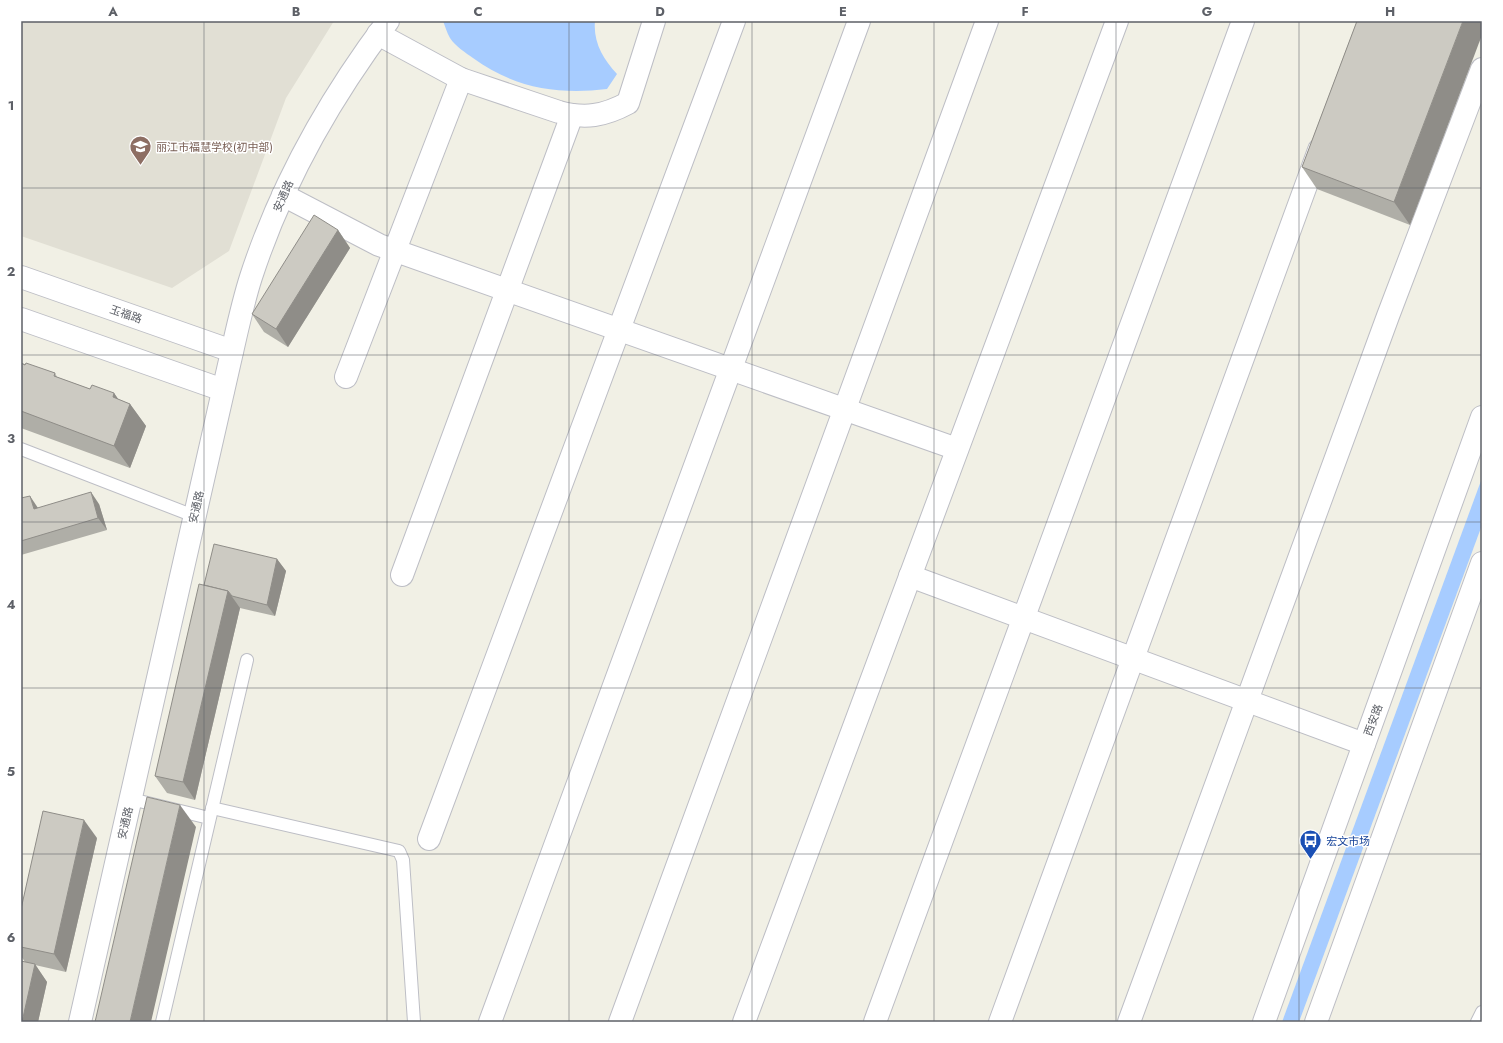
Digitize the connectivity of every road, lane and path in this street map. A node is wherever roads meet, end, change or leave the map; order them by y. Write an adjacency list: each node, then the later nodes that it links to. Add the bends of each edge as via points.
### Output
1 (654, 21): 10 (street, via 628,103 614,111 598,115)
2 (734, 21): 17 (street)
3 (859, 21): 19 (street)
4 (987, 21): 22 (street)
5 (1117, 21): 25 (street)
6 (1243, 21): 30 (street)
7 (383, 28): 9 (street); 12 (street, 安通路, via 335,98)
8 (1482, 69): 33 (street, via 1388,316)
9 (461, 79): 10 (street); 13 (street)
10 (572, 115): 15 (street)
11 (1325, 133): 31 (street)
12 (283, 194): 13 (street); 18 (street, 安通路, via 251,276)
13 (395, 251): 15 (street); 20 (street)
14 (21, 277): 18 (street, 玉福路)
15 (507, 291): 17 (street); 28 (street)
16 (21, 319): 21 (street)
17 (619, 330): 19 (street); 37 (street)
18 (232, 351): 21 (street, 安通路)
19 (731, 370): 22 (street); 42 (street)
20 (346, 377)
21 (223, 390): 26 (street, 安通路)
22 (844, 410): 25 (street); 43 (street)
23 (1482, 417): 34 (street, 西安路)
24 (21, 449): 26 (lane)
25 (957, 449): 29 (street)
26 (194, 516): 35 (street, 安通路)
27 (1482, 563): 49 (street)
28 (402, 575)
29 (910, 576): 30 (street); 44 (street)
30 (1024, 618): 31 (street); 45 (street)
31 (1134, 659): 33 (street); 46 (street)
32 (247, 660): 36 (lane)
33 (1247, 701): 34 (street); 47 (street)
34 (1364, 744): 48 (street, 西安路)
35 (131, 799): 36 (lane); 39 (street, 安通路)
36 (211, 813): 40 (lane); 41 (lane, via 399,851 403,860)
37 (430, 839)
38 (1482, 1012): 50 (lane)
39 (80, 1022)
40 (162, 1022)
41 (414, 1022)
42 (490, 1022)
43 (620, 1022)
44 (744, 1022)
45 (875, 1022)
46 (1000, 1022)
47 (1129, 1022)
48 (1264, 1022)
49 (1316, 1022)
50 (1477, 1022)

